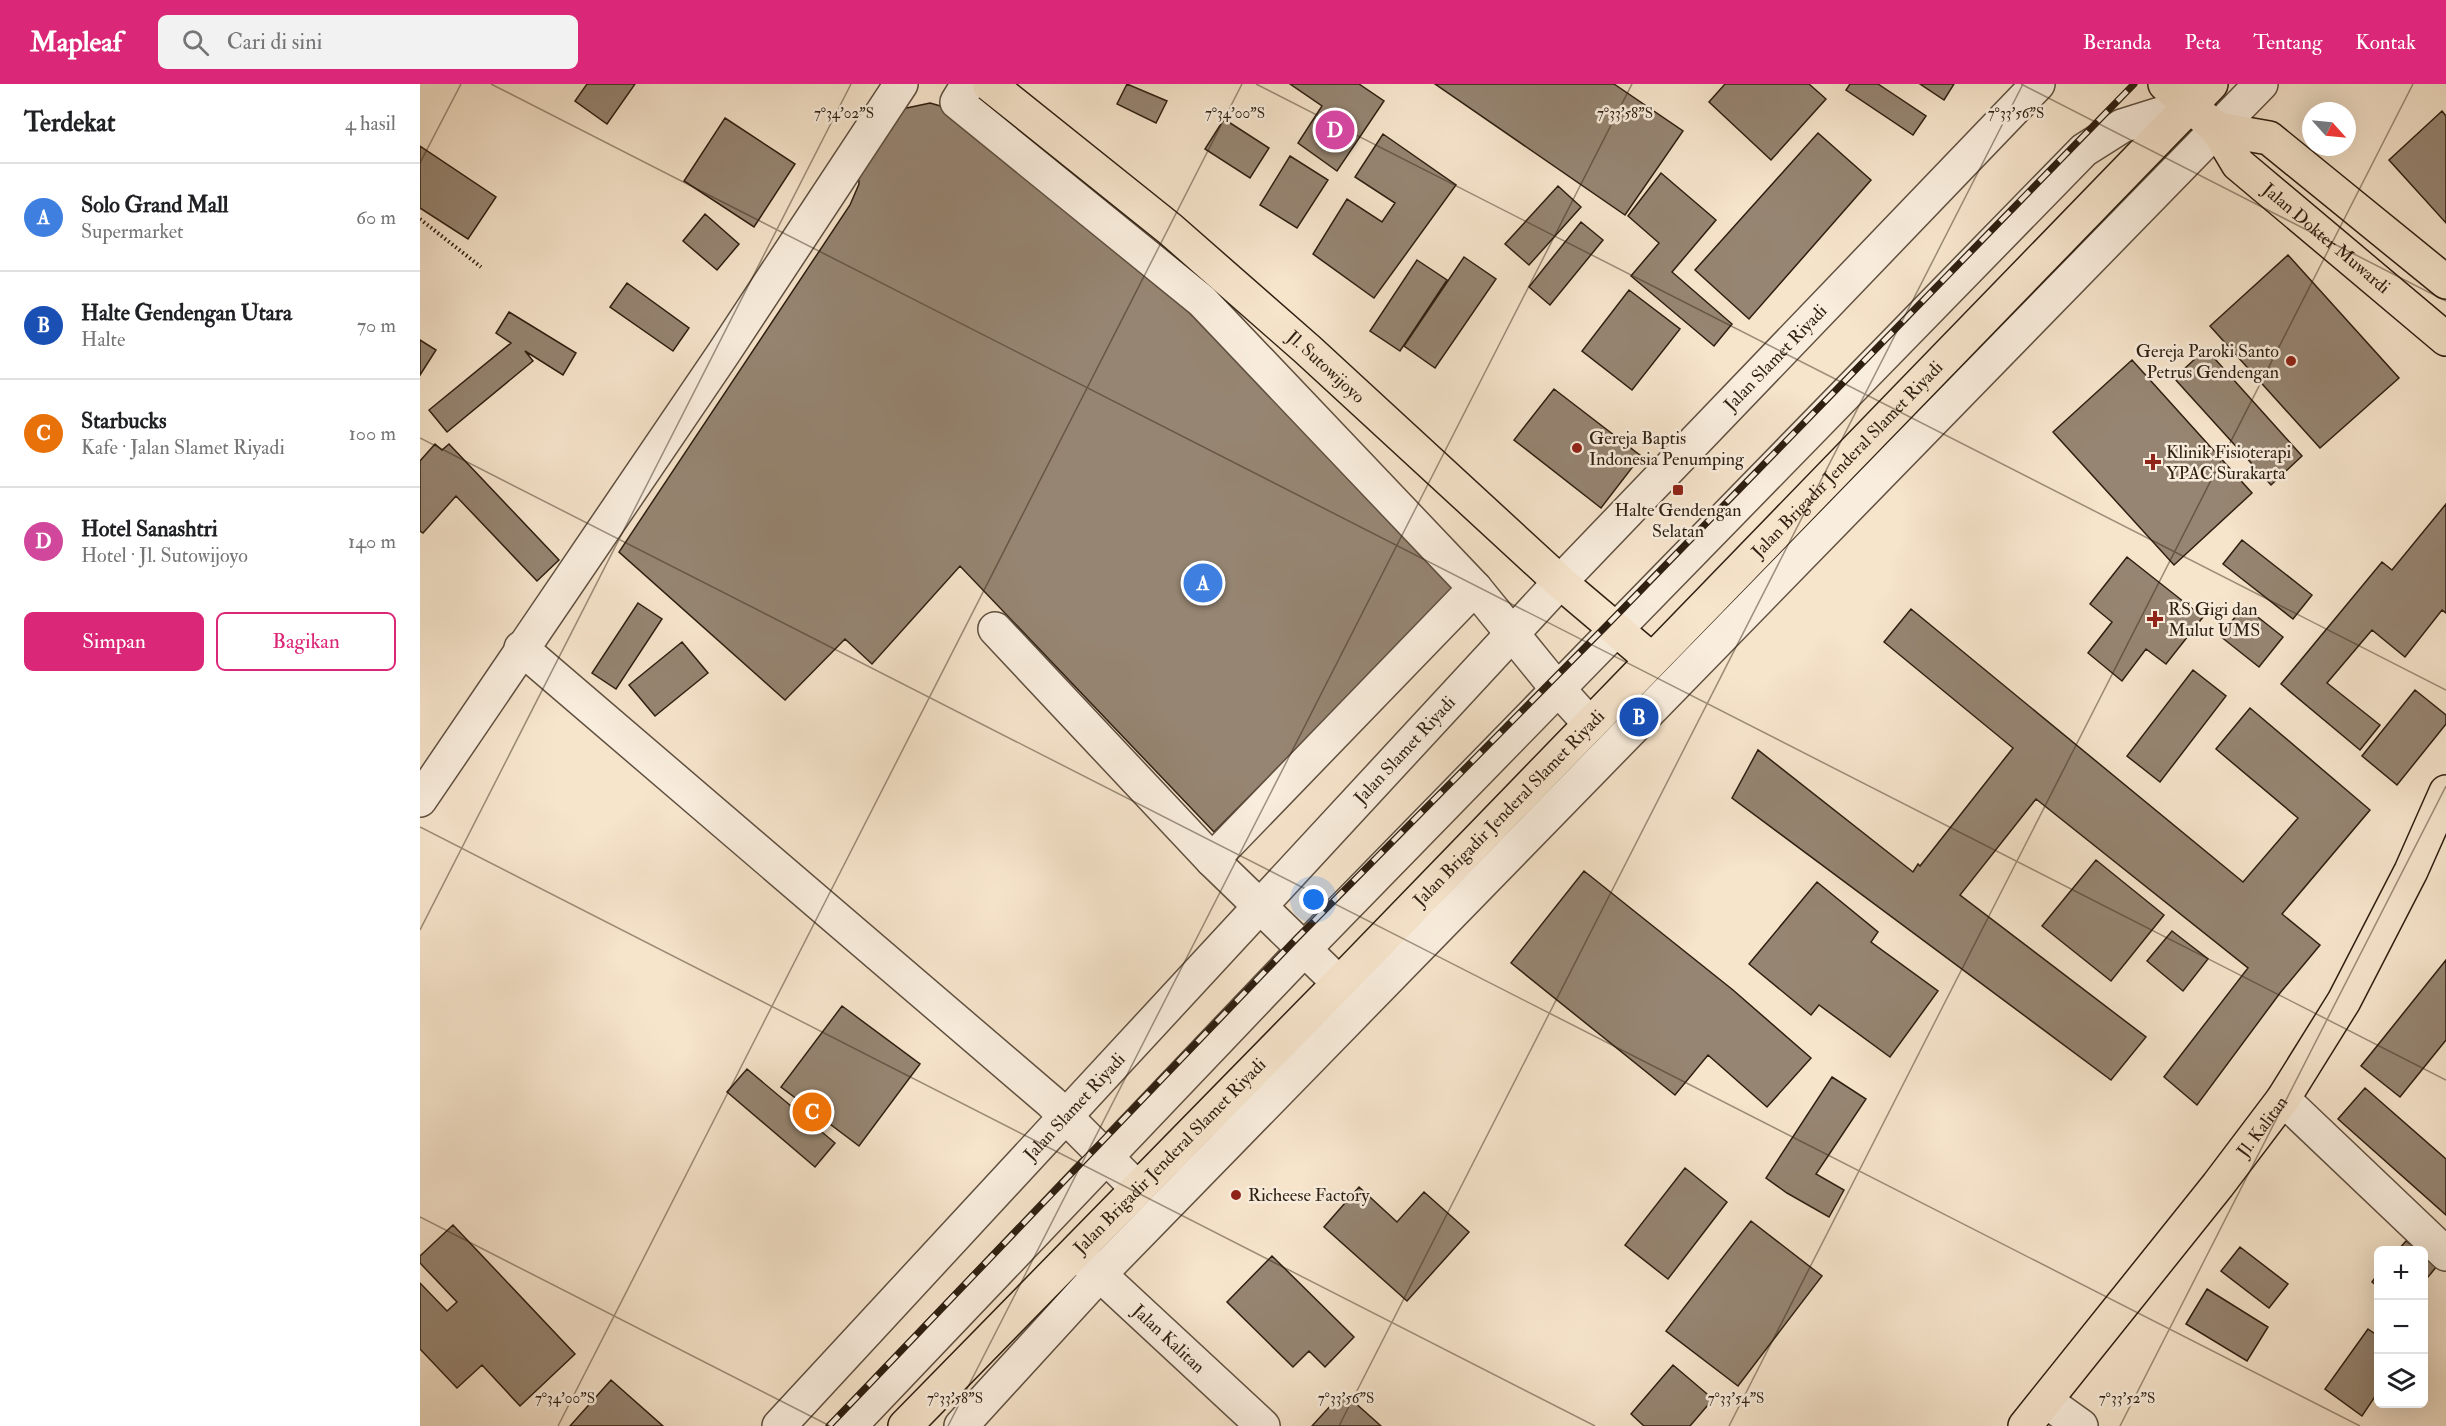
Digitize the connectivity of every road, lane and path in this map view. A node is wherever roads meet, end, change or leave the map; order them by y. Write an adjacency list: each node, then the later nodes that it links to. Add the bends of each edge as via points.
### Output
1 (901, 84): 18 (street, via 723,354)
2 (968, 84): 14 (street, via 957,102 1202,301)
3 (989, 84): 13 (main road, Jl. Sutowijoyo, via 1178,237 1308,350)
4 (2038, 84): 13 (street, Jalan Slamet Riyadi)
5 (2164, 84): 7 (main road, Jalan Dokter Muwardi)
6 (2261, 84): 8 (street)
7 (2200, 95): 8 (main road, Jalan Dokter Muwardi); 15 (street, via 2122,126 2084,150); 19 (main road, Jalan Brigadir Jenderal Slamet Riyadi)
8 (2217, 129): 11 (main road, via 2269,138); 12 (main road, Jalan Dokter Muwardi, via 2238,164); 34 (street)
9 (420, 219): 10 (path)
10 (481, 267)
11 (2446, 282)
12 (2446, 339)
13 (1560, 582): 15 (main road, Jl. Sutowijoyo); 17 (street, Jalan Slamet Riyadi)
14 (1475, 588): 17 (street); 24 (street)
15 (1616, 628): 19 (main road, Jl. Sutowijoyo); 20 (street)
16 (995, 629): 24 (street)
17 (1512, 635): 20 (street); 25 (street, Jalan Slamet Riyadi)
18 (521, 648): 22 (street); 29 (street)
19 (1651, 660): 21 (main road, Jalan Brigadir Jenderal Slamet Riyadi)
20 (1559, 689): 21 (street); 26 (street)
21 (1590, 724): 27 (main road, Jalan Brigadir Jenderal Slamet Riyadi)
22 (425, 780)
23 (2446, 792): 28 (main road, Jl. Kalitan, via 2411,871 2344,1001)
24 (1218, 854): 25 (street)
25 (1266, 901): 26 (street); 29 (street, Jalan Slamet Riyadi)
26 (1309, 944): 27 (street); 30 (street)
27 (1343, 979): 31 (main road, Jalan Brigadir Jenderal Slamet Riyadi)
28 (2283, 1099): 33 (street); 35 (main road, Jl. Kalitan)
29 (1068, 1116): 30 (street); 36 (street, Jalan Slamet Riyadi)
30 (1106, 1156): 31 (street); 37 (street)
31 (1136, 1187): 32 (main road, Jalan Brigadir Jenderal Slamet Riyadi)
32 (1075, 1251): 34 (street, Jalan Kalitan); 38 (main road, Jalan Brigadir Jenderal Slamet Riyadi)
33 (2446, 1254)
34 (1100, 1274): 39 (street); 40 (street, Jalan Kalitan)
35 (2036, 1414): 41 (street)
36 (779, 1426)
37 (850, 1426)
38 (905, 1426)
39 (961, 1426)
40 (1263, 1426)
41 (2082, 1426)

